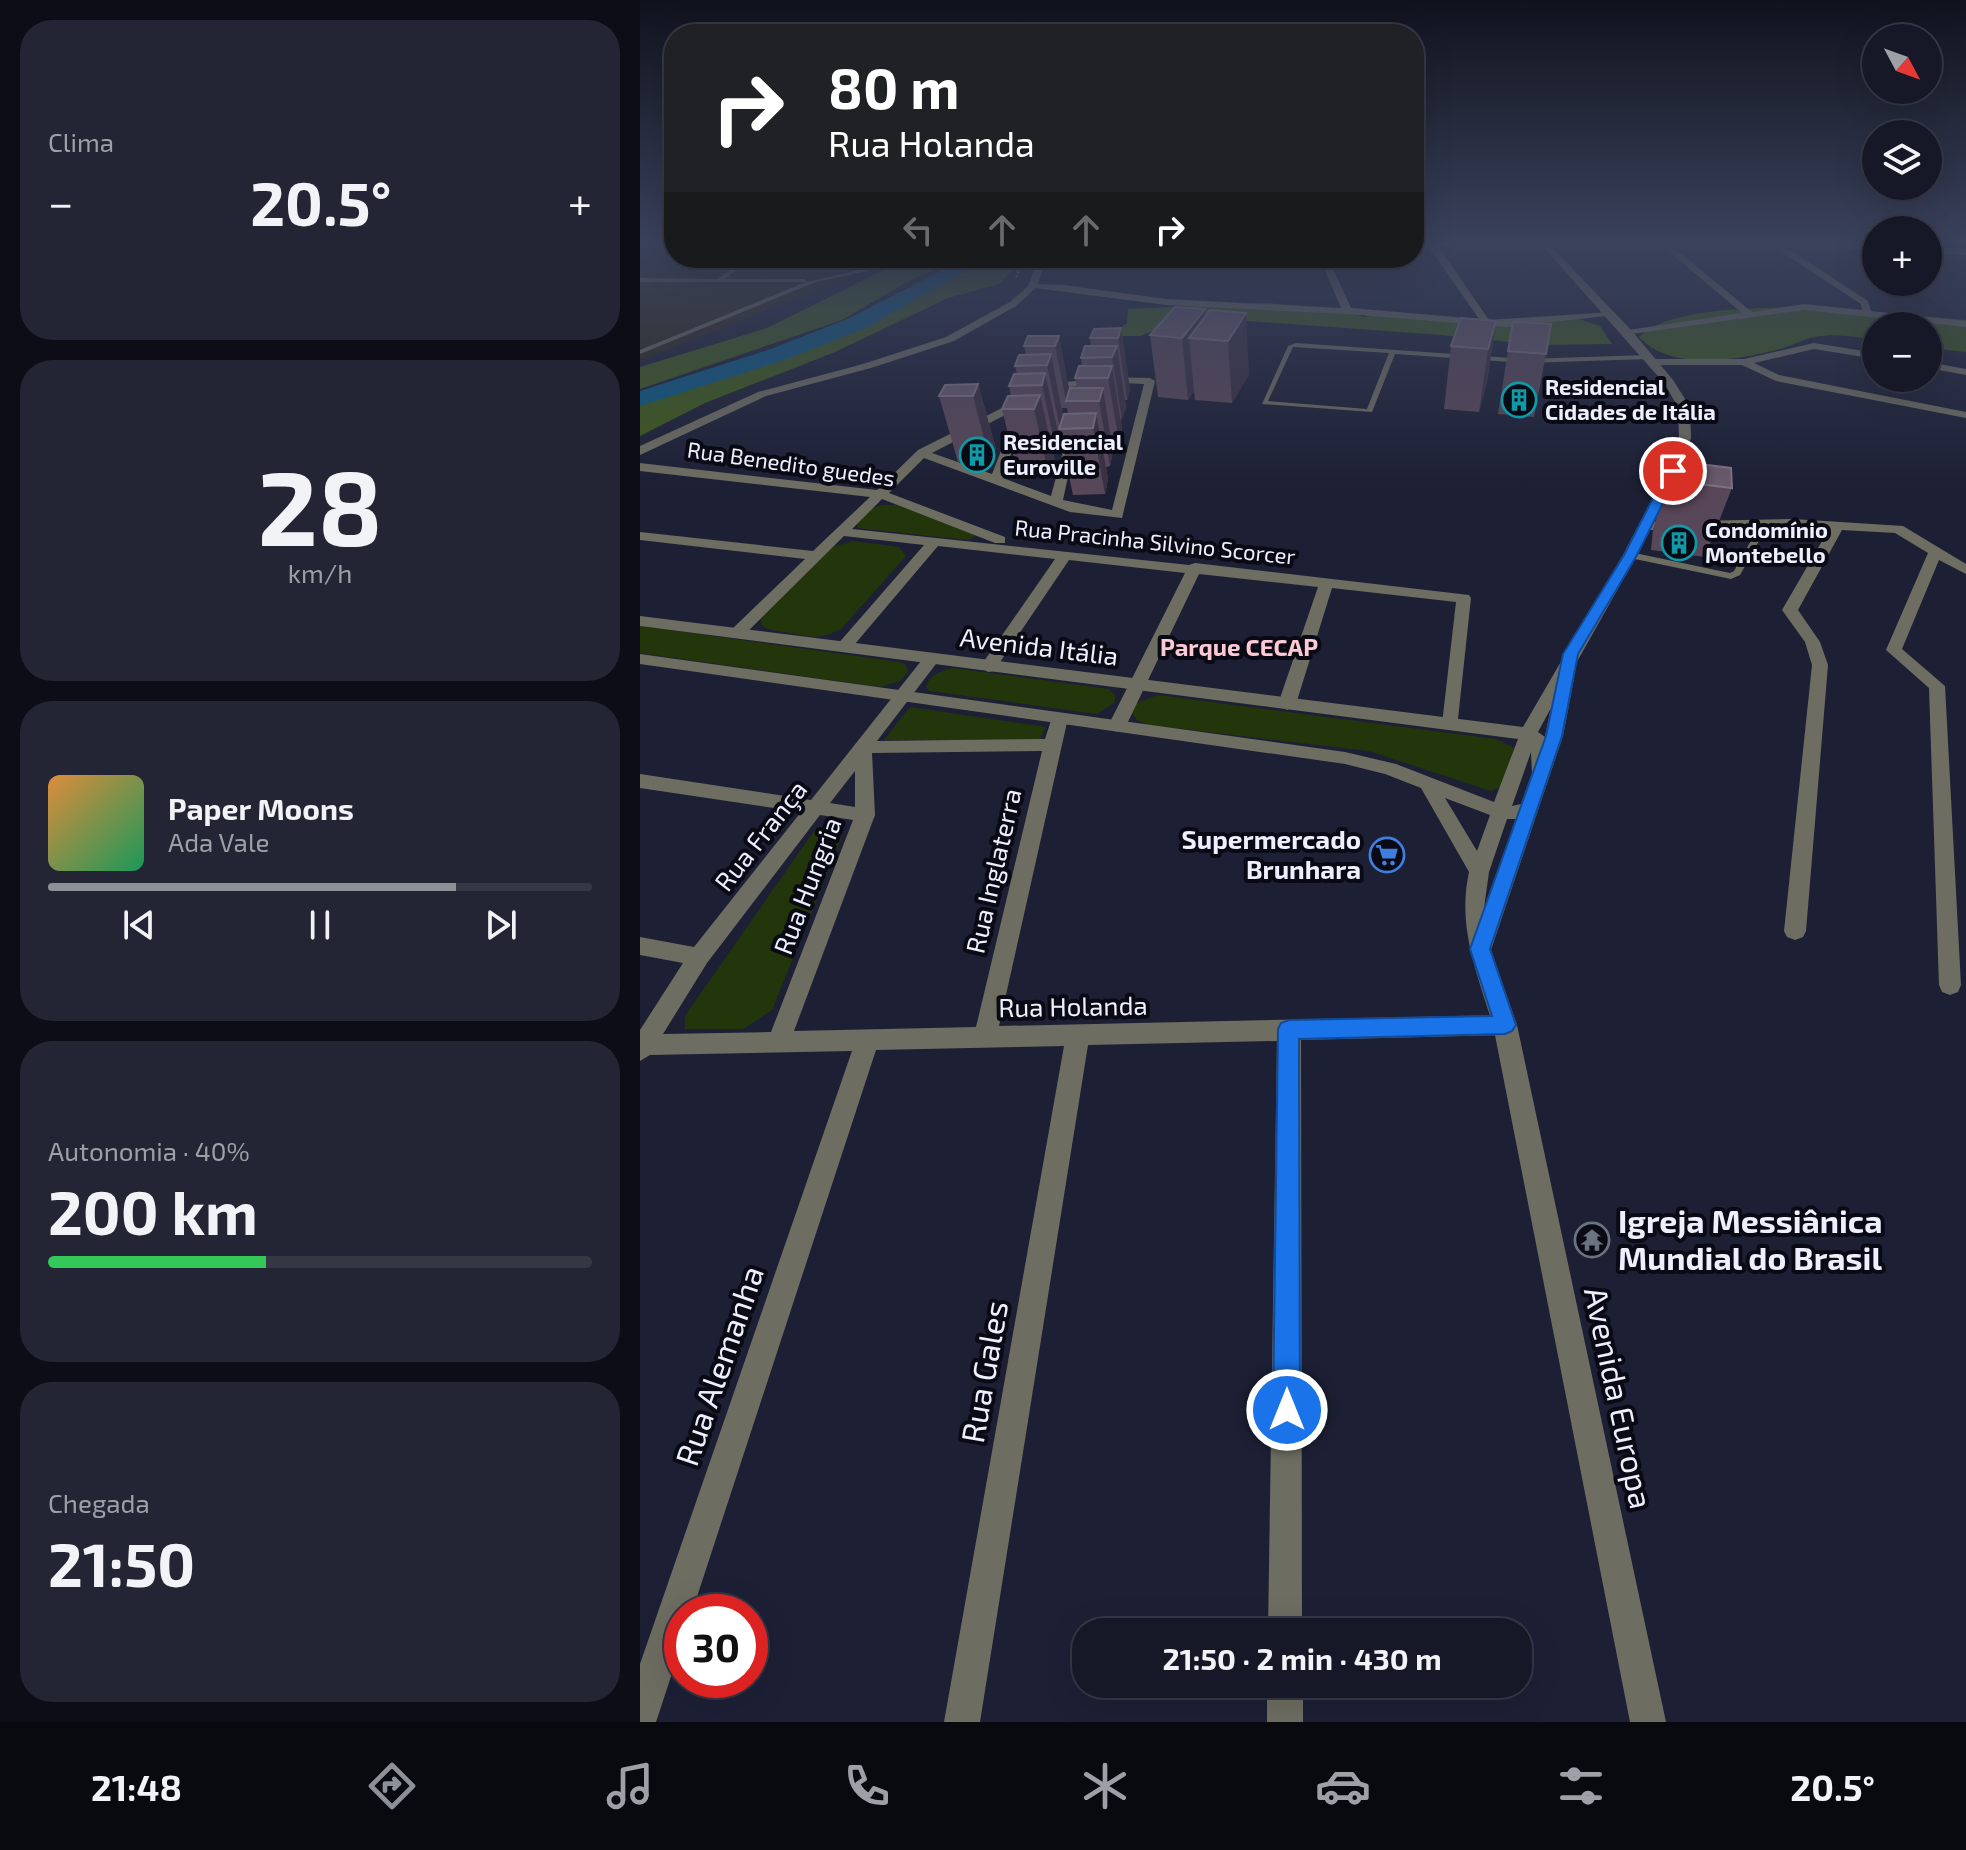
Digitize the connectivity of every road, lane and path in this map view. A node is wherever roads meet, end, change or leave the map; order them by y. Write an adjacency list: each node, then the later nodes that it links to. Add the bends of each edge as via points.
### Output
1 (710, 323): 7 (lane)
2 (978, 323): 18 (street, via 950,339 762,394)
3 (1619, 323): 5 (street, Avenida Europa)
4 (1689, 323): 5 (street)
5 (1628, 333): 9 (street, Avenida Europa)
6 (1393, 351): 6 (lane, via 1370,411 1264,403 1292,345); 9 (lane, via 1525,361)
7 (640, 352)
8 (1862, 354): 10 (street, via 1814,346)
9 (1651, 360): 10 (street); 25 (street, Avenida Europa, via 1684,407 1685,438)
10 (1744, 362): 16 (street, via 1776,378)
11 (1942, 368): 12 (street)
12 (1966, 372)
13 (1087, 383): 14 (street); 15 (street, via 1046,386); 23 (street, via 1150,381 1117,515)
14 (1083, 398)
15 (1026, 400): 19 (street); 21 (street)
16 (1966, 415)
17 (1075, 427): 23 (street)
18 (640, 451)
19 (922, 453): 21 (street); 22 (street)
20 (640, 467): 22 (street, Rua Benedito guedes)
21 (996, 480): 23 (street)
22 (880, 494): 26 (street); 30 (street, Rua Benedito guedes)
23 (1056, 502)
24 (1838, 525): 25 (street); 31 (street, via 1898,529); 62 (street, via 1790,610 1817,645 1820,665)
25 (1646, 526): 33 (street, Avenida Europa)
26 (841, 532): 29 (street, Rua Pracinha Silvino Scorcer); 34 (street)
27 (640, 536): 34 (street)
28 (1756, 539): 33 (lane, via 1731,576)
29 (935, 541): 30 (street, Rua Pracinha Silvino Scorcer); 40 (street)
30 (1023, 549): 32 (street, Rua Pracinha Silvino Scorcer)
31 (1935, 552): 36 (street); 66 (street, via 1894,650 1937,686)
32 (1066, 554): 35 (street, Rua Pracinha Silvino Scorcer); 44 (street)
33 (1630, 555): 41 (street, Avenida Europa)
34 (816, 556): 39 (street)
35 (1195, 567): 37 (street, Rua Pracinha Silvino Scorcer); 45 (street)
36 (1966, 570)
37 (1327, 582): 47 (street); 49 (street, Rua Pracinha Silvino Scorcer, via 1464,598)
38 (640, 621): 39 (street, Avenida Itália)
39 (737, 633): 40 (street, Avenida Itália)
40 (843, 648): 43 (street, Avenida Itália)
41 (1571, 654): 51 (street, Avenida Europa); 54 (street, Avenida Europa)
42 (640, 659): 46 (street)
43 (931, 660): 44 (street, Avenida Itália); 46 (street, Rua França)
44 (988, 667): 45 (street, Avenida Itália)
45 (1137, 685): 47 (street, Avenida Itália); 50 (street)
46 (903, 696): 48 (street); 53 (street, Rua França)
47 (1287, 704): 49 (street, Avenida Itália)
48 (1059, 718): 50 (street); 52 (street, Rua Inglaterra)
49 (1451, 724): 51 (street, Avenida Itália)
50 (1117, 726): 56 (street, via 1345,758)
51 (1528, 734): 54 (street, via 1539,742); 59 (street, Avenida Europa)
52 (1052, 745): 53 (street); 70 (street, Rua Inglaterra)
53 (863, 747): 57 (street, Rua França); 60 (street, Rua Hungria)
54 (1541, 772): 58 (street, Avenida Europa)
55 (640, 781): 57 (street)
56 (1428, 784): 59 (street); 61 (street)
57 (816, 807): 60 (street); 65 (street, Rua França)
58 (1528, 809): 59 (street); 64 (street, Avenida Europa)
59 (1501, 812): 61 (street, Avenida Europa)
60 (865, 815): 72 (street, Rua Hungria)
61 (1479, 872): 64 (street, Avenida Europa, via 1473,901)
62 (1795, 931)
63 (640, 946): 65 (street)
64 (1480, 949): 67 (street, Avenida Europa)
65 (699, 957): 73 (street, Rua França)
66 (1950, 985)
67 (1505, 1025): 68 (street, Rua Holanda); 79 (street, Avenida Europa)
68 (1289, 1029): 69 (street, Rua Holanda); 74 (street)
69 (1078, 1034): 70 (street, Rua Holanda); 77 (street, Rua Gales)
70 (985, 1037): 71 (street, Rua Holanda)
71 (868, 1039): 72 (street, Rua Holanda); 76 (street, Rua Alemanha)
72 (779, 1041): 73 (street, Rua Holanda)
73 (642, 1048)
74 (1285, 1618)
75 (1285, 1698): 78 (street)
76 (640, 1716)
77 (962, 1722)
78 (1285, 1722)
79 (1648, 1722)

